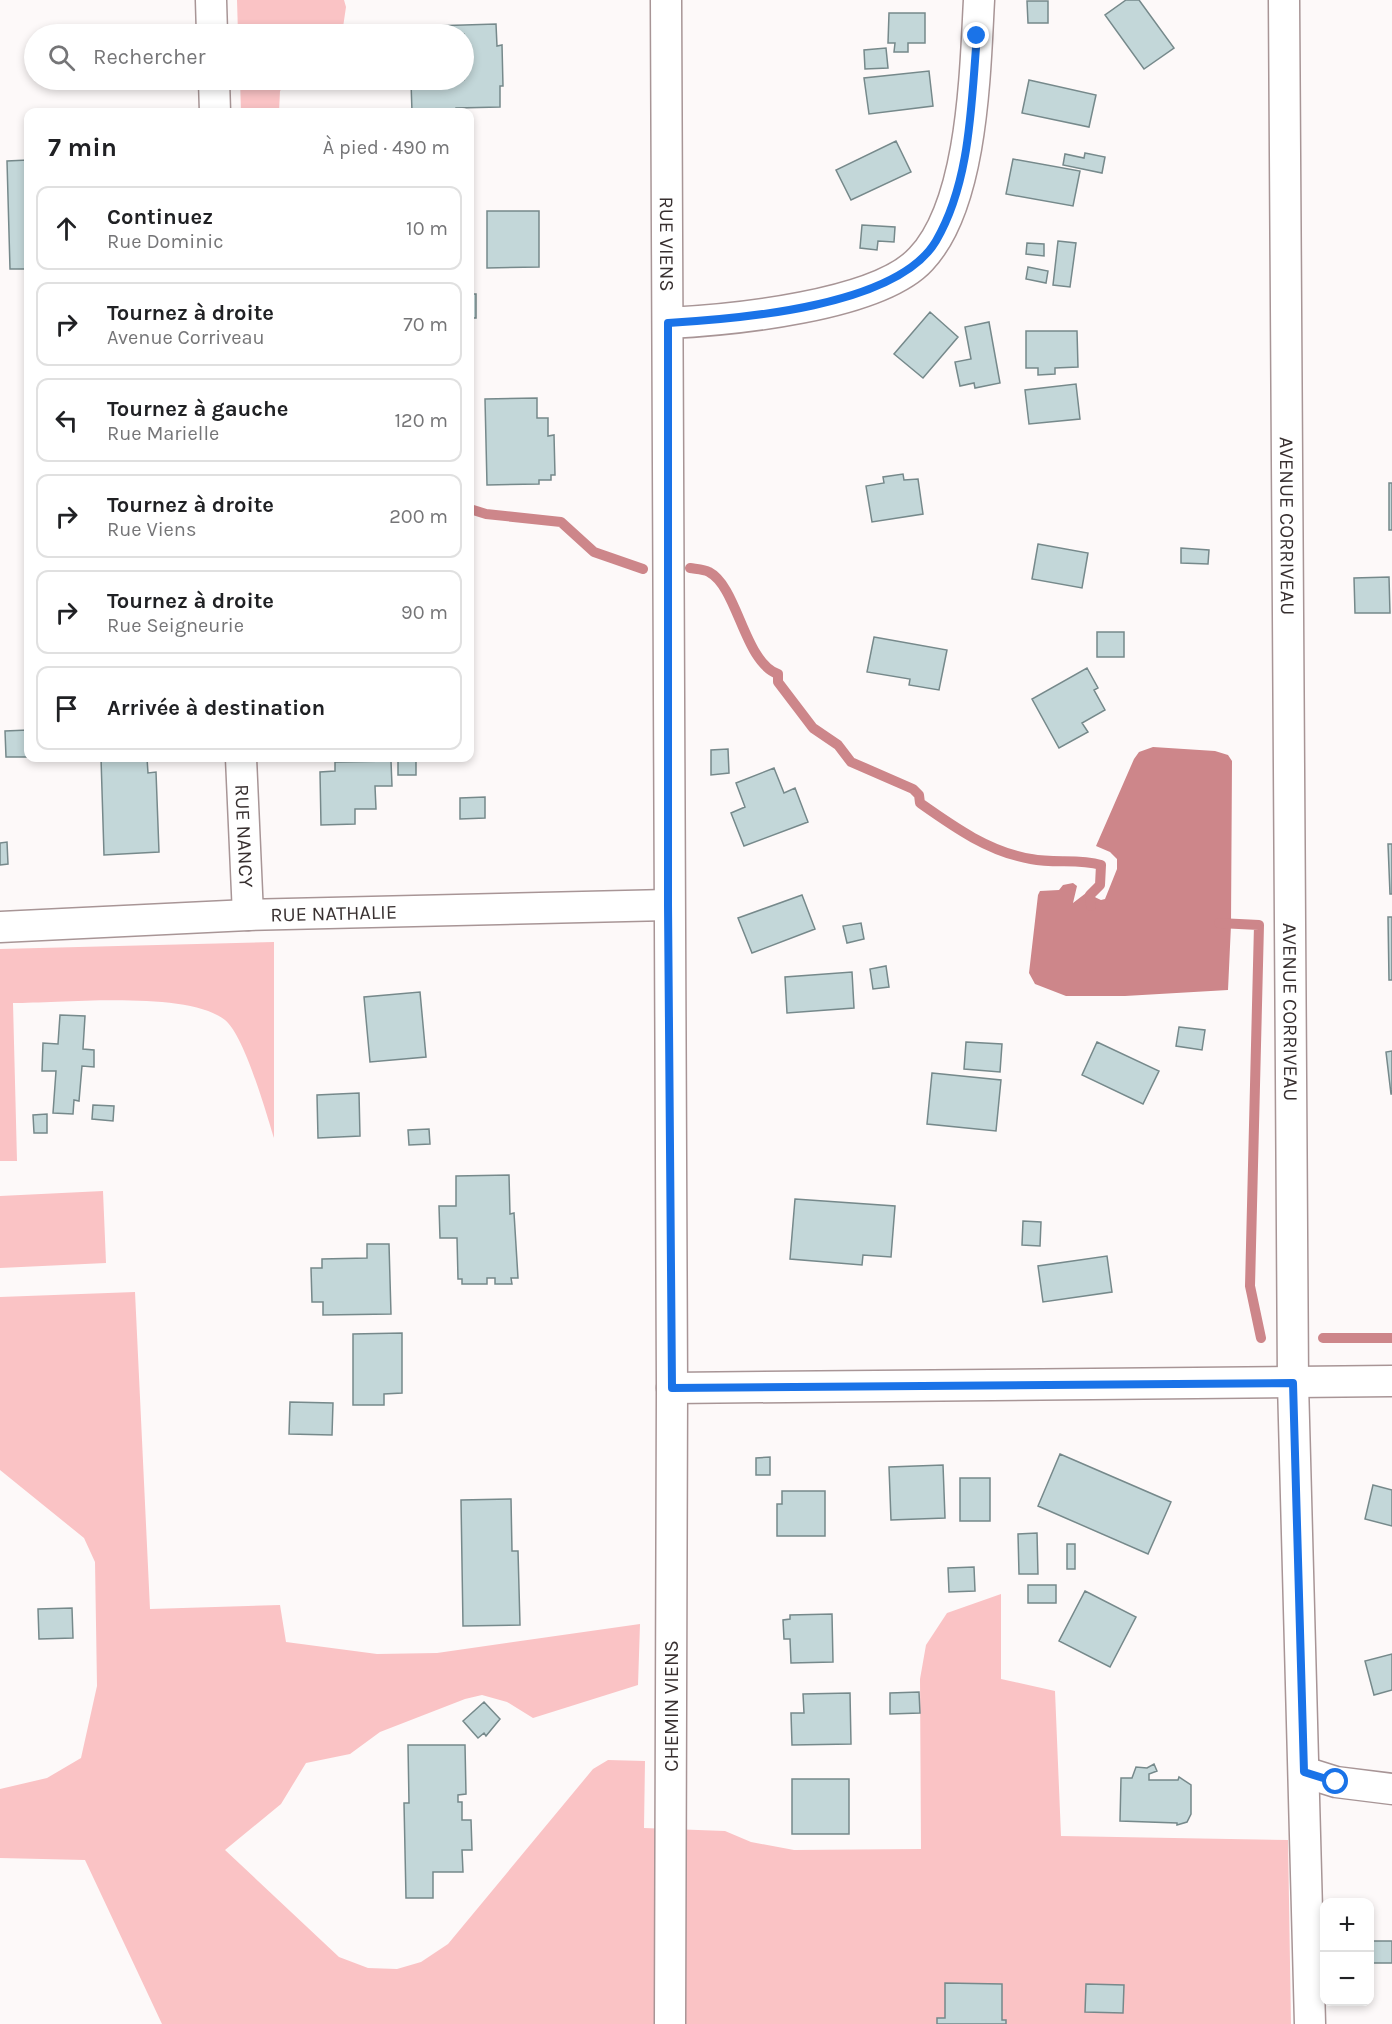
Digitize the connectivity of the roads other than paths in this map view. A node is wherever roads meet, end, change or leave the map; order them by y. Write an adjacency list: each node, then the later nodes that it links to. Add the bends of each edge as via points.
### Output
1 (211, 0): 5 (street)
2 (666, 0): 8 (street, RUE VIENS)
3 (980, 0): 8 (street, via 962,166 945,223 920,261 881,285 829,301 723,320)
4 (1284, 0): 14 (street, AVENUE CORRIVEAU)
5 (212, 24)
6 (214, 90): 7 (street)
7 (215, 108)
8 (668, 323): 10 (street, RUE VIENS)
9 (241, 762): 11 (street, RUE NANCY)
10 (668, 905): 11 (street, RUE NATHALIE); 15 (street, RUE VIENS)
11 (248, 915): 12 (street, RUE NATHALIE)
12 (0, 927)
13 (1392, 1381): 14 (street)
14 (1293, 1383): 15 (street); 16 (street, AVENUE CORRIVEAU)
15 (672, 1388): 18 (street, CHEMIN VIENS)
16 (1304, 1772): 17 (street, via 1336,1782); 19 (street, AVENUE CORRIVEAU)
17 (1392, 1789)
18 (670, 2024)
19 (1310, 2024)

